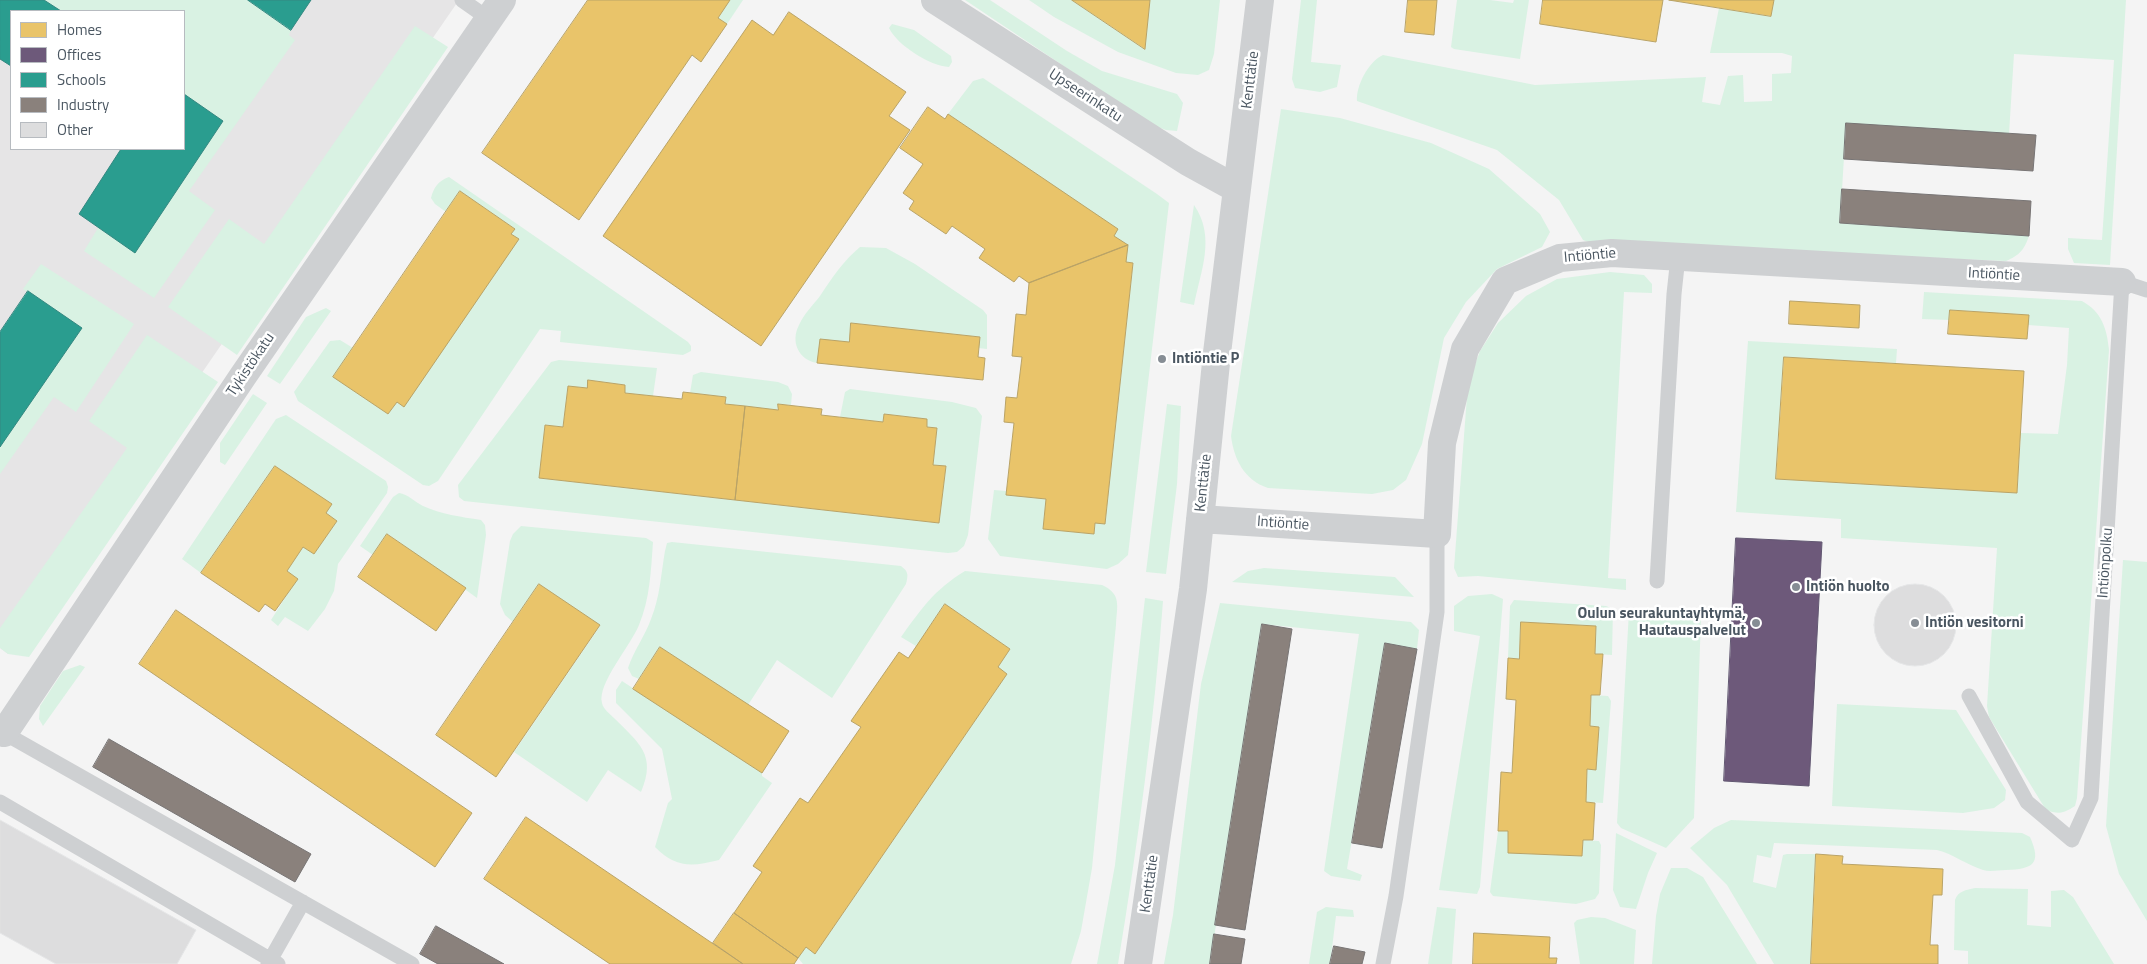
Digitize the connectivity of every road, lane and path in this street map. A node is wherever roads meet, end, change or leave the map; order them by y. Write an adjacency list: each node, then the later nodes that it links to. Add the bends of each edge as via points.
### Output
1 (462, 0): 4 (lane)
2 (935, 0): 5 (street, Upseerinkatu, via 1188,162)
3 (1260, 0): 5 (street, Kenttätie)
4 (495, 10): 12 (street, Tykistökatu, via 243,376)
5 (1237, 189): 8 (street, Kenttätie, via 1216,353)
6 (1678, 257): 7 (street, Intiöntie); 9 (street, Intiöntie, via 1612,252 1560,258 1505,281 1465,349 1442,443); 10 (lane)
7 (2135, 286): 11 (lane, Intiönpolku, via 2091,798 2072,840 2027,802)
8 (1200, 519): 9 (street, Intiöntie); 17 (street, Kenttätie, via 1193,589)
9 (1437, 534): 18 (lane, via 1437,612 1396,896)
10 (1658, 581)
11 (1969, 696)
12 (4, 733): 14 (lane)
13 (0, 802): 15 (lane)
14 (303, 902): 15 (lane); 16 (lane)
15 (272, 963)
16 (412, 964)
17 (1138, 964)
18 (1383, 964)

